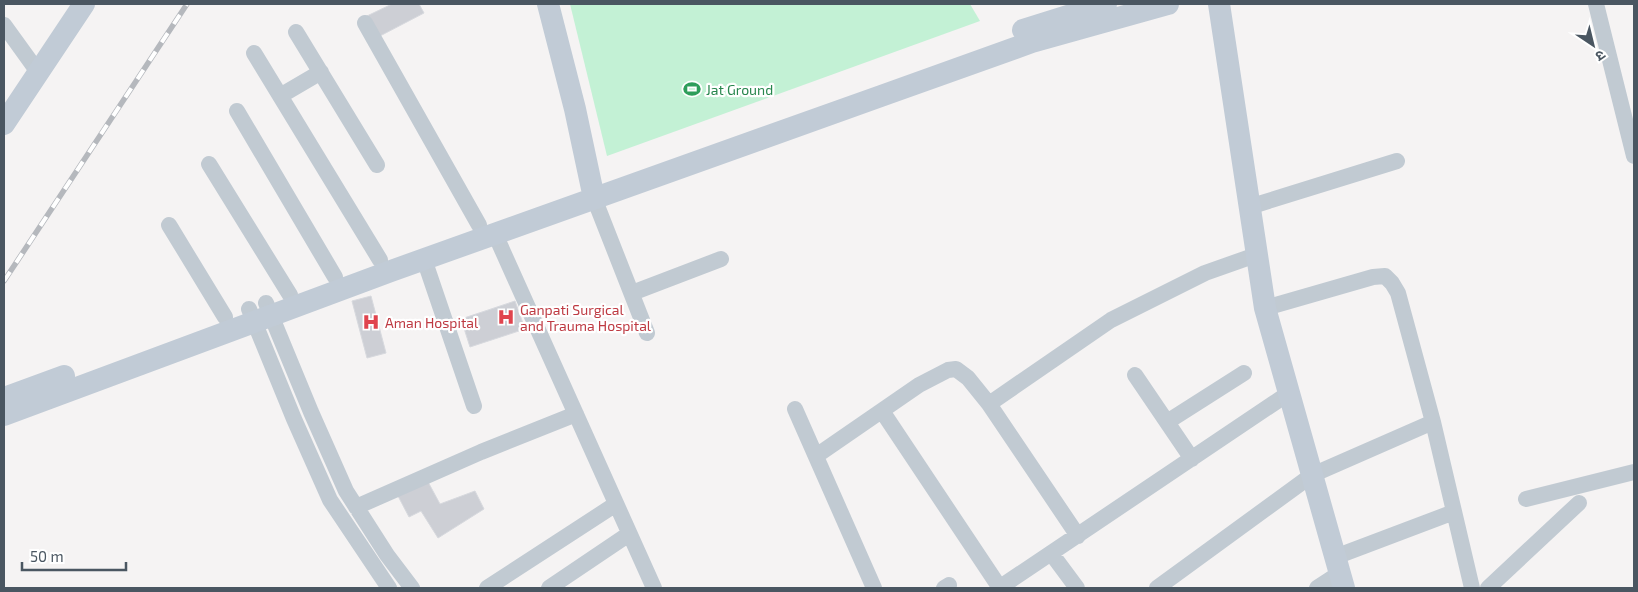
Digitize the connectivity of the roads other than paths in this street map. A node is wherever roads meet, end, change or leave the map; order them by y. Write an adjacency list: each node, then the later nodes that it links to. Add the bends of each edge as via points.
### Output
1 (84, 4): 12 (main road)
2 (548, 4): 21 (main road, via 576,109)
3 (1106, 4): 7 (main road)
4 (1168, 4): 7 (main road)
5 (1219, 4): 22 (main road)
6 (1596, 4): 17 (street)
7 (1083, 14): 21 (main road, via 1032,42 762,131)
8 (365, 23): 24 (street)
9 (4, 25): 12 (street)
10 (296, 32): 13 (street)
11 (254, 53): 14 (street)
12 (38, 72): 16 (main road)
13 (320, 72): 14 (street); 20 (street)
14 (280, 96): 28 (street)
15 (237, 111): 29 (street)
16 (4, 124)
17 (1634, 156)
18 (1397, 161): 22 (street)
19 (209, 164): 31 (street)
20 (377, 165)
21 (593, 191): 24 (main road); 30 (street)
22 (1249, 207): 25 (main road)
23 (170, 225): 34 (street)
24 (487, 229): 26 (main road); 28 (main road); 44 (street)
25 (1256, 255): 32 (main road); 40 (street, via 1205,273 1111,320)
26 (424, 259): 33 (main road); 41 (street)
27 (721, 259): 30 (street)
28 (380, 260): 29 (main road)
29 (335, 277): 31 (main road)
30 (632, 293): 35 (street)
31 (290, 295): 33 (main road)
32 (1265, 308): 38 (main road); 47 (street, via 1385,276 1398,293)
33 (260, 312): 34 (main road); 45 (main road); 55 (street); 63 (street, via 294,419 330,500)
34 (225, 317): 39 (main road)
35 (647, 334)
36 (1244, 373): 46 (street)
37 (1135, 374): 46 (street)
38 (1289, 393): 49 (street); 51 (main road)
39 (4, 398)
40 (989, 404): 43 (street, via 968,378 956,369 919,386); 58 (street)
41 (474, 406)
42 (795, 409): 48 (street)
43 (882, 411): 48 (street); 61 (street, via 996,582)
44 (576, 414): 54 (street); 55 (street)
45 (4, 415)
46 (1167, 422): 49 (street)
47 (1433, 422): 51 (street); 56 (street)
48 (816, 456): 68 (street)
49 (1192, 458): 58 (street)
50 (1634, 472): 52 (street)
51 (1312, 475): 60 (main road); 70 (street)
52 (1526, 499)
53 (1578, 503): 62 (street)
54 (616, 504): 57 (street); 65 (street)
55 (356, 507): 64 (street)
56 (1454, 512): 60 (street); 72 (street)
57 (629, 534): 66 (street); 67 (street)
58 (1078, 536): 59 (street)
59 (1051, 553): 61 (street); 69 (street)
60 (1340, 573): 71 (street)
61 (1013, 584)
62 (1495, 585)
63 (389, 588)
64 (412, 588)
65 (487, 588)
66 (549, 588)
67 (654, 588)
68 (874, 588)
69 (1077, 588)
70 (1157, 588)
71 (1317, 588)
72 (1472, 588)

